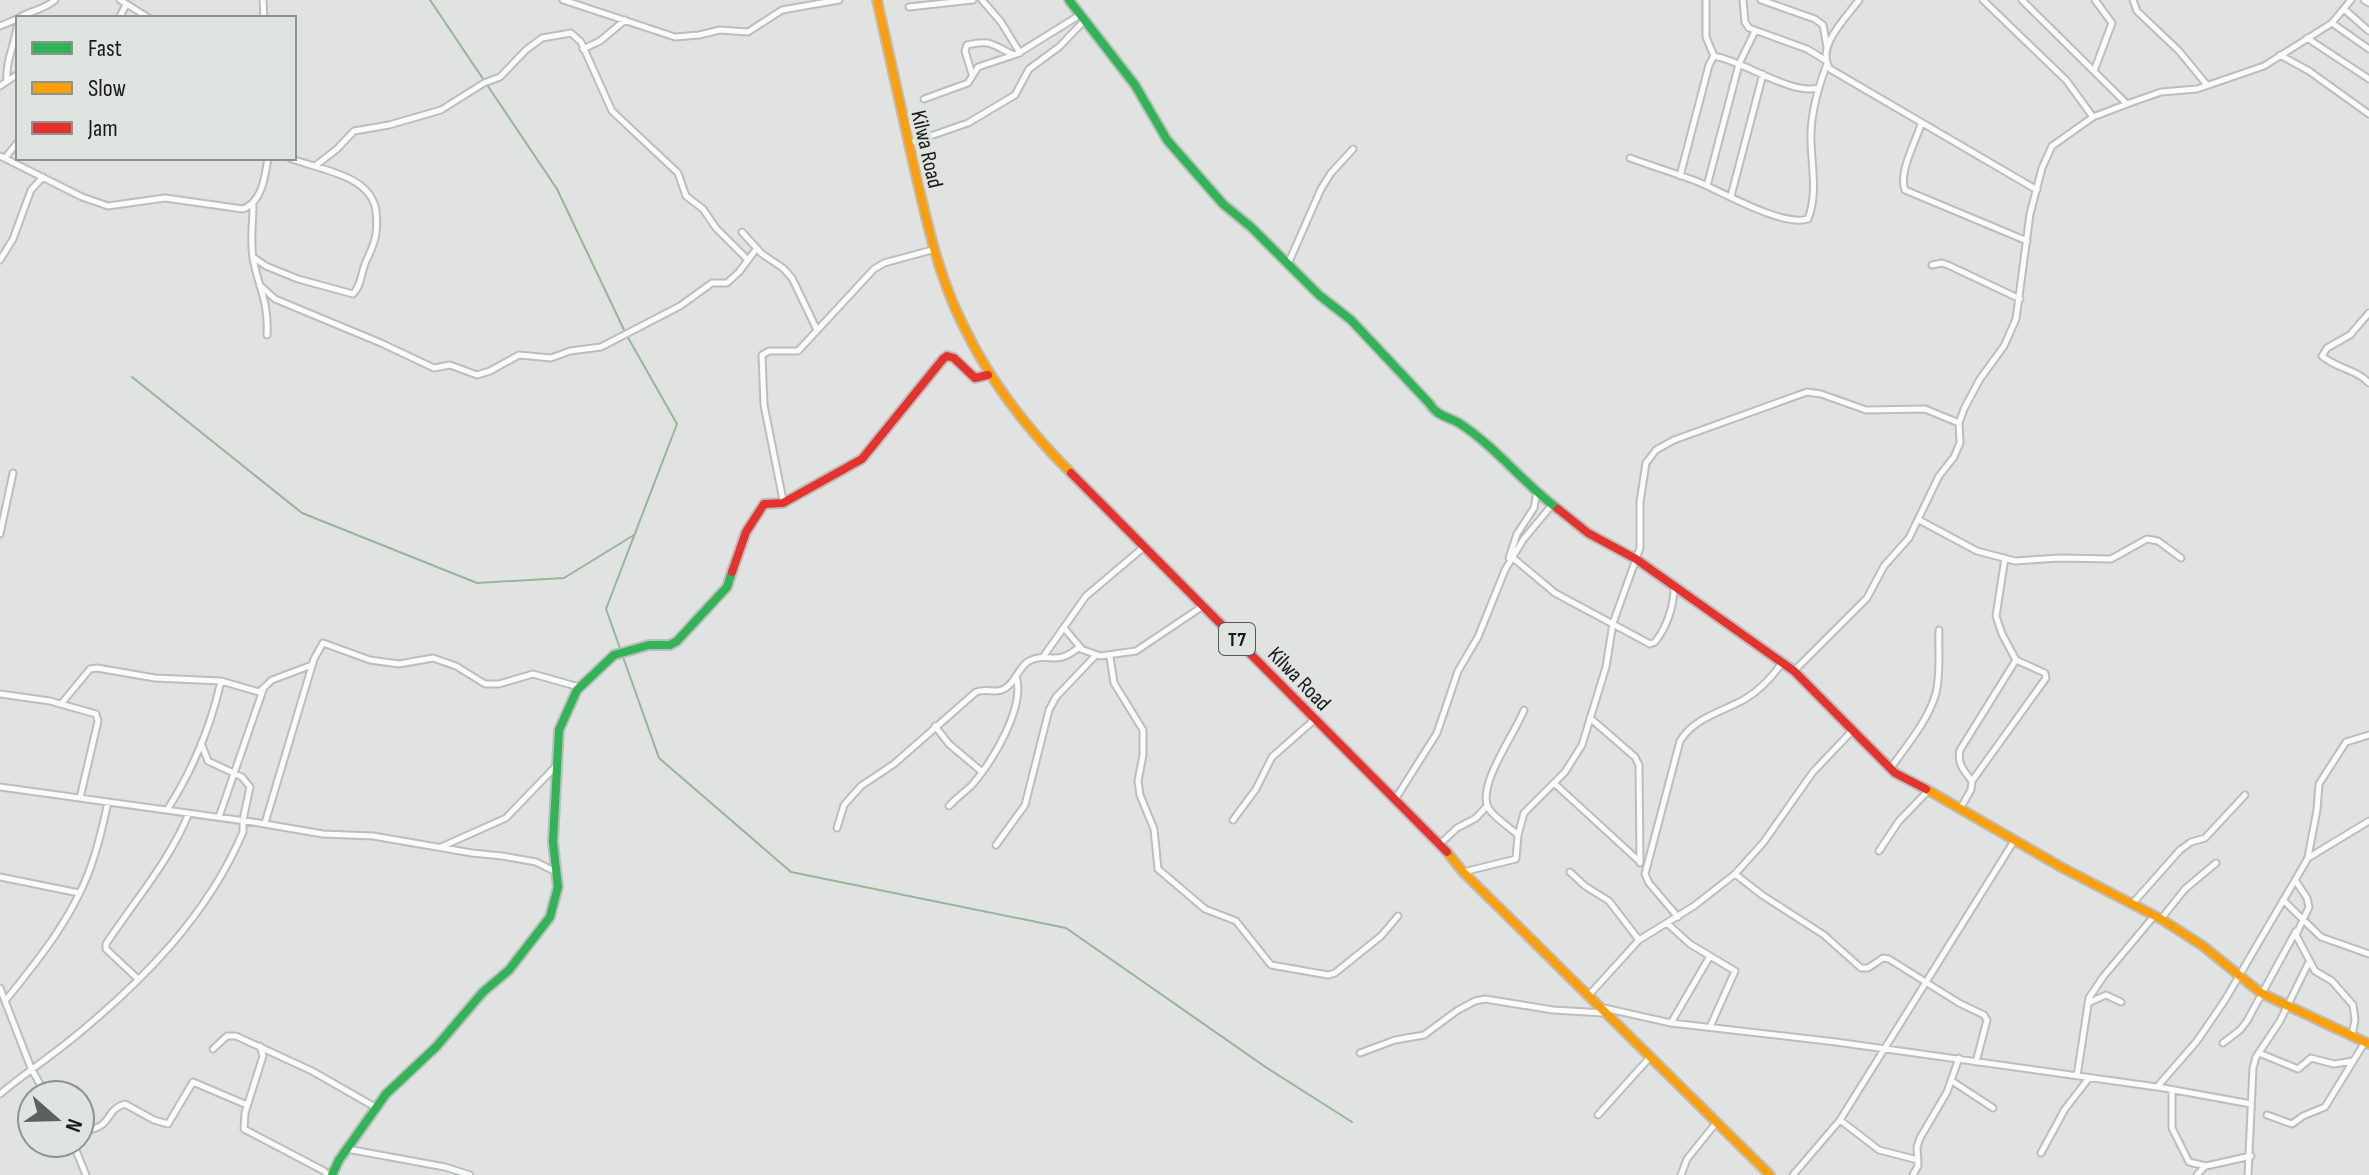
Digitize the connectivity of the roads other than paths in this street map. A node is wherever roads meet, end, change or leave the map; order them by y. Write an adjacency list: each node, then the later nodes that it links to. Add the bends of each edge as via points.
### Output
1 (55, 0): 22 (street)
2 (120, 0): 19 (street)
3 (563, 0): 17 (street)
4 (839, 0): 26 (street, via 782,10 747,33 720,30 678,37)
5 (877, 0): 54 (main road, Kilwa Road / T7)
6 (973, 0): 20 (street)
7 (1069, 0): 25 (main road)
8 (1706, 0): 37 (street, via 1705,35)
9 (1743, 0): 28 (street, via 1746,26)
10 (1761, 0): 32 (street, via 1815,19 1823,25)
11 (1859, 0): 32 (street)
12 (1983, 0): 52 (street, via 2066,80)
13 (2022, 0): 40 (street)
14 (2095, 0): 40 (street, via 2112,23)
15 (2133, 0): 46 (street, via 2137,11)
16 (2351, 0): 21 (street)
17 (571, 1): 26 (street)
18 (986, 1): 35 (street)
19 (126, 5): 23 (street); 24 (street)
20 (909, 7)
21 (2344, 9): 27 (street); 29 (street)
22 (20, 16)
23 (120, 16)
24 (145, 16)
25 (1082, 18): 35 (street); 54 (street, via 1059,47 1029,69 1015,95 960,127); 74 (main road, via 1135,85 1167,140 1223,204)
26 (626, 20): 33 (street)
27 (2332, 23): 31 (street); 34 (street)
28 (1755, 31): 38 (street, via 1807,49); 39 (street)
29 (2369, 31)
30 (16, 38): 45 (street)
31 (2307, 38): 36 (street); 44 (street)
32 (1827, 48): 38 (street)
33 (583, 49): 60 (street, via 571,33 542,38 496,79 435,112 354,131); 72 (street, via 612,111 678,173 686,196)
34 (2369, 49)
35 (1017, 54): 43 (street, via 978,67); 43 (street, via 992,42 966,45)
36 (2280, 55): 46 (street, via 2252,71); 51 (street)
37 (1714, 56): 39 (street); 61 (street)
38 (1826, 62): 48 (street); 53 (street, via 1835,73)
39 (1739, 64): 41 (street); 63 (street)
40 (2094, 71): 50 (street)
41 (1763, 74): 48 (street); 65 (street)
42 (16, 75): 45 (street)
43 (972, 76): 49 (street, via 968,83)
44 (2369, 79)
45 (7, 81): 47 (street)
46 (2207, 85): 50 (street)
47 (0, 86)
48 (1818, 88): 65 (street, via 1808,219 1782,217)
49 (924, 99)
50 (2127, 104): 52 (street)
51 (2369, 114)
52 (2093, 117): 64 (street, via 2052,146)
53 (1921, 124): 64 (street); 68 (street, via 1904,173 1905,190)
54 (908, 143): 70 (main road, Kilwa Road / T7)
55 (1353, 149): 74 (street, via 1321,189)
56 (2, 157): 62 (street)
57 (1630, 158): 61 (street)
58 (268, 160): 66 (street)
59 (296, 160): 60 (street)
60 (315, 166): 71 (street, via 367,189 374,199 377,236 356,292 298,279)
61 (1680, 176): 63 (street)
62 (44, 177): 66 (street, via 111,206 159,198 243,209); 73 (street, via 34,185)
63 (1707, 186): 65 (street)
64 (2037, 190): 68 (street)
65 (1731, 196)
66 (253, 204): 71 (street)
67 (742, 232): 69 (street)
68 (2027, 241): 77 (street)
69 (757, 248): 72 (street); 79 (street, via 792,278)
70 (933, 250): 79 (street, via 874,269); 81 (main road, Kilwa Road / T7, via 961,327)
71 (253, 257): 76 (street)
72 (747, 259): 76 (street, via 727,283 712,283 608,344 551,358 519,355 482,374 450,365 434,368 275,299)
73 (0, 260)
74 (1288, 264): 85 (main road, via 1351,320 1433,411 1479,437)
75 (1932, 265): 77 (street, via 1948,265)
76 (262, 287): 80 (street)
77 (2020, 299): 83 (street, via 2013,330 1971,394)
78 (2369, 313): 82 (street, via 2322,356)
79 (817, 330): 86 (street, via 798,351 762,355 764,405)
80 (267, 335)
81 (988, 375): 86 (main road, via 973,377 954,358 945,357 862,459); 90 (main road, Kilwa Road / T7, via 1034,436)
82 (2369, 383)
83 (1959, 423): 88 (street, via 1960,443); 94 (street, via 1925,409 1866,410 1807,392 1674,440 1646,463)
84 (13, 473): 89 (street)
85 (1537, 491): 87 (main road); 95 (street)
86 (781, 503): 111 (main road, via 764,504 746,532 727,587 677,641 614,655)
87 (1552, 505): 91 (street); 94 (main road, via 1588,533)
88 (1919, 520): 92 (street, via 1977,551); 108 (street, via 1867,598)
89 (0, 534)
90 (1145, 546): 97 (main road, Kilwa Road / T7); 99 (street, via 1086,596)
91 (1512, 557): 95 (street); 98 (street, via 1555,593)
92 (2005, 558): 93 (street, via 2111,559 2147,539); 105 (street, via 1996,616)
93 (2181, 558)
94 (1636, 559): 96 (main road); 98 (street)
95 (1498, 585): 132 (street, via 1458,671 1437,733)
96 (1674, 587): 98 (street, via 1673,604 1655,642 1645,642); 106 (main road)
97 (1204, 605): 104 (street, via 1136,651); 117 (main road, Kilwa Road / T7)
98 (1613, 623): 116 (street)
99 (1064, 628): 101 (street); 103 (street)
100 (1939, 630): 123 (street, via 1930,710)
101 (1081, 648): 102 (street); 103 (street, via 1063,658)
102 (1096, 655): 104 (street); 148 (street, via 1049,710 1025,805)
103 (1043, 657): 109 (street, via 1027,662)
104 (1110, 657): 164 (street, via 1114,683 1143,730 1138,785 1154,829 1162,876 1205,909 1236,921 1267,962 1284,969 1335,973)
105 (2016, 660): 126 (street, via 1960,750 1960,766); 126 (street, via 2041,670 2046,678)
106 (1783, 663): 108 (main road); 157 (street, via 1755,691 1685,733)
107 (312, 665): 111 (street, via 323,643 399,664 433,658 485,684 533,674); 112 (street, via 272,680); 143 (street)
108 (1794, 671): 119 (main road)
109 (1016, 675): 118 (street, via 1003,690 976,692); 124 (street, via 1020,690 1008,728)
110 (221, 681): 112 (street); 114 (street, via 90,669); 121 (street)
111 (579, 687): 122 (main road, via 561,724)
112 (263, 690): 125 (street)
113 (0, 694): 114 (street)
114 (61, 704): 131 (street, via 98,718)
115 (1524, 710): 135 (street, via 1492,773)
116 (1590, 718): 127 (street, via 1577,755); 152 (street, via 1639,765)
117 (1315, 719): 132 (main road, Kilwa Road / T7); 141 (street, via 1272,757)
118 (935, 726): 124 (street); 144 (street, via 855,792 844,805)
119 (1852, 731): 123 (main road); 158 (street, via 1813,772)
120 (2369, 735): 151 (street, via 2346,742 2319,784)
121 (201, 743): 125 (street, via 208,761); 137 (street)
122 (558, 765): 149 (street, via 506,818); 156 (main road)
123 (1890, 769): 129 (main road)
124 (981, 771): 134 (street)
125 (235, 773): 139 (street); 140 (street, via 250,787)
126 (1972, 781): 136 (street)
127 (1554, 783): 145 (street, via 1524,813); 152 (street)
128 (0, 787): 131 (street)
129 (1928, 791): 136 (main road); 150 (street)
130 (2245, 795): 163 (street, via 2205,838 2180,850)
131 (80, 798): 133 (street)
132 (1395, 799): 147 (main road, Kilwa Road / T7)
133 (108, 802): 137 (street); 161 (street, via 95,856)
134 (949, 806)
135 (1487, 806): 145 (street); 147 (street)
136 (1961, 807): 146 (main road)
137 (167, 810): 138 (street)
138 (189, 813): 139 (street); 175 (street, via 166,860 106,944)
139 (219, 817): 140 (street)
140 (243, 820): 143 (street); 175 (street, via 242,835 199,913)
141 (1233, 820)
142 (2369, 821): 151 (street)
143 (265, 823): 149 (street)
144 (837, 828)
145 (1518, 835): 154 (street, via 1514,861)
146 (2014, 841): 163 (main road); 176 (street)
147 (1440, 844): 154 (main road, Kilwa Road / T7)
148 (996, 845)
149 (440, 848): 156 (street, via 517,858)
150 (1879, 851)
151 (2308, 858): 160 (street)
152 (1640, 863): 157 (street)
153 (2216, 863): 166 (street)
154 (1463, 872): 179 (main road, Kilwa Road / T7)
155 (1570, 872): 170 (street, via 1609,901)
156 (557, 873): 209 (main road, via 551,916 523,953)
157 (1645, 874): 165 (street)
158 (1735, 874): 165 (street); 176 (street, via 1824,935 1861,968 1889,959)
159 (0, 877): 161 (street)
160 (2295, 880): 162 (street); 167 (street, via 2309,903)
161 (79, 893): 180 (street, via 41,957)
162 (2283, 900): 167 (street); 174 (street)
163 (2133, 903): 166 (main road)
164 (1398, 916)
165 (1678, 917): 168 (street)
166 (2158, 917): 174 (main road, via 2203,946); 182 (street, via 2103,977)
167 (2305, 920): 169 (street); 171 (street, via 2321,937)
168 (1668, 924): 170 (street); 172 (street)
169 (2296, 931): 173 (street); 178 (street)
170 (1639, 940): 179 (street)
171 (2369, 954)
172 (1710, 956): 185 (street); 186 (street, via 1734,968 1735,975)
173 (2309, 962): 183 (street); 187 (street, via 2353,1005)
174 (2237, 977): 178 (main road); 204 (street, via 2197,1041)
175 (138, 979): 199 (street)
176 (1927, 983): 192 (street); 198 (street, via 1986,1017)
177 (0, 988): 180 (street)
178 (2261, 993): 183 (main road); 188 (street, via 2247,1021)
179 (1589, 995): 184 (main road, Kilwa Road / T7)
180 (5, 1001): 199 (street)
181 (2121, 1002): 182 (street, via 2106,995)
182 (2087, 1004): 200 (street)
183 (2287, 1006): 187 (main road); 194 (street)
184 (1606, 1010): 185 (street); 193 (street, via 1553,1010 1485,999 1458,1010 1424,1035); 195 (main road, Kilwa Road / T7)
185 (1671, 1023): 186 (street)
186 (1710, 1027): 192 (street)
187 (2352, 1035): 189 (main road)
188 (2223, 1043)
189 (2367, 1043): 197 (street)
190 (260, 1046): 191 (street, via 230,1035); 208 (street, via 263,1056); 209 (street)
191 (213, 1049)
192 (1885, 1049): 196 (street); 213 (street)
193 (1360, 1053)
194 (2259, 1053): 197 (street, via 2298,1069 2311,1058 2334,1064); 207 (street)
195 (1651, 1056): 211 (street); 214 (main road, Kilwa Road / T7)
196 (1959, 1058): 198 (street); 203 (street)
197 (2354, 1061): 212 (street, via 2322,1109 2292,1124)
198 (1976, 1062): 200 (street)
199 (31, 1068): 202 (street); 206 (street)
200 (2077, 1076): 201 (street)
201 (2089, 1078): 204 (street); 217 (street)
202 (37, 1079)
203 (1952, 1081): 210 (street); 219 (street, via 1920,1138)
204 (2157, 1087): 205 (street)
205 (2172, 1091): 207 (street); 220 (street, via 2174,1134 2189,1162)
206 (0, 1094)
207 (2251, 1104): 218 (street)
208 (247, 1105): 215 (street, via 194,1082 168,1124 125,1104); 221 (street, via 247,1132)
209 (375, 1107): 216 (main road)
210 (1993, 1108)
211 (1598, 1115)
212 (2267, 1115)
213 (1840, 1120): 219 (street, via 1879,1150); 225 (street)
214 (1717, 1123): 223 (street, via 1687,1159); 224 (main road, Kilwa Road / T7)
215 (96, 1128)
216 (347, 1149): 221 (main road); 222 (street)
217 (2041, 1153)
218 (2251, 1156): 220 (street); 228 (street)
219 (1918, 1160): 226 (street)
220 (2206, 1166): 227 (street)
221 (330, 1175)
222 (470, 1175)
223 (1681, 1175)
224 (1770, 1175)
225 (1793, 1175)
226 (1913, 1175)
227 (2197, 1175)
228 (2248, 1175)

